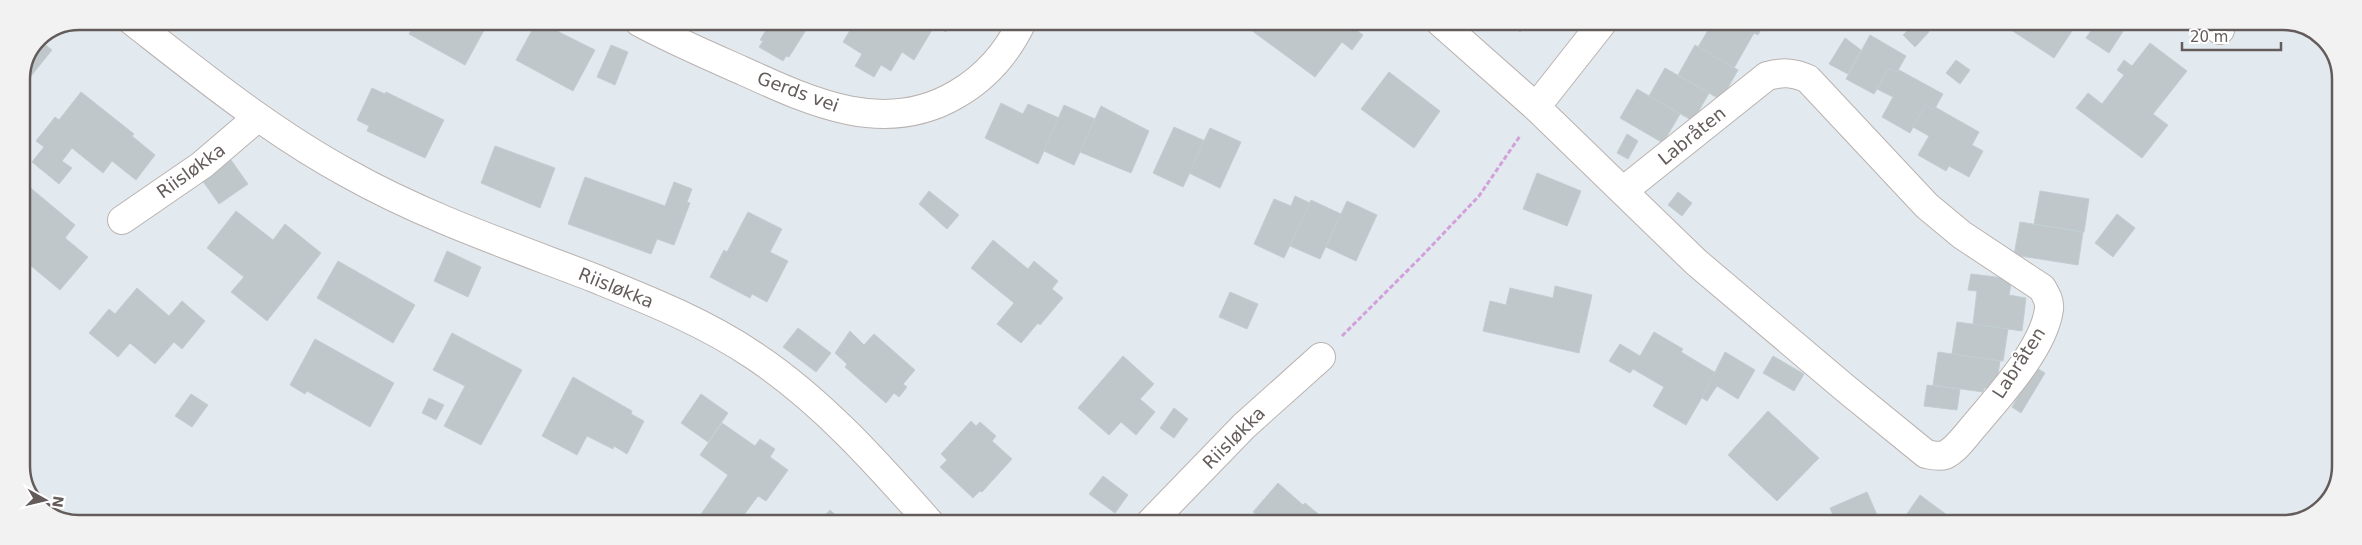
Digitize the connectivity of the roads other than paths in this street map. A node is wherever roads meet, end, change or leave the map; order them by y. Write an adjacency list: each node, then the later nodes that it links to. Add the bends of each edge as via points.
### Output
1 (144, 30): 7 (street, Riisløkka)
2 (655, 30): 3 (street, Gerds vei, via 770,84 822,104 850,111 900,114 942,103 968,87 993,66)
3 (1018, 30)
4 (1449, 30): 6 (street, Labråten)
5 (1597, 30): 6 (street)
6 (1536, 107): 8 (street, Labråten)
7 (258, 118): 9 (street, Riisløkka, via 202,165); 11 (street, Riisløkka, via 346,173 437,217 644,298 752,354 796,386 829,417 878,464)
8 (1623, 192): 8 (street, Labråten, via 1696,262 1926,454 1944,455 1956,446 2008,386 2039,339 2046,321 2050,307 2042,288 1962,235 1927,206 1808,79 1797,74 1782,72 1767,76)
9 (122, 220)
10 (1321, 357): 12 (street, Riisløkka, via 1244,426)
11 (923, 515)
12 (1158, 515)

